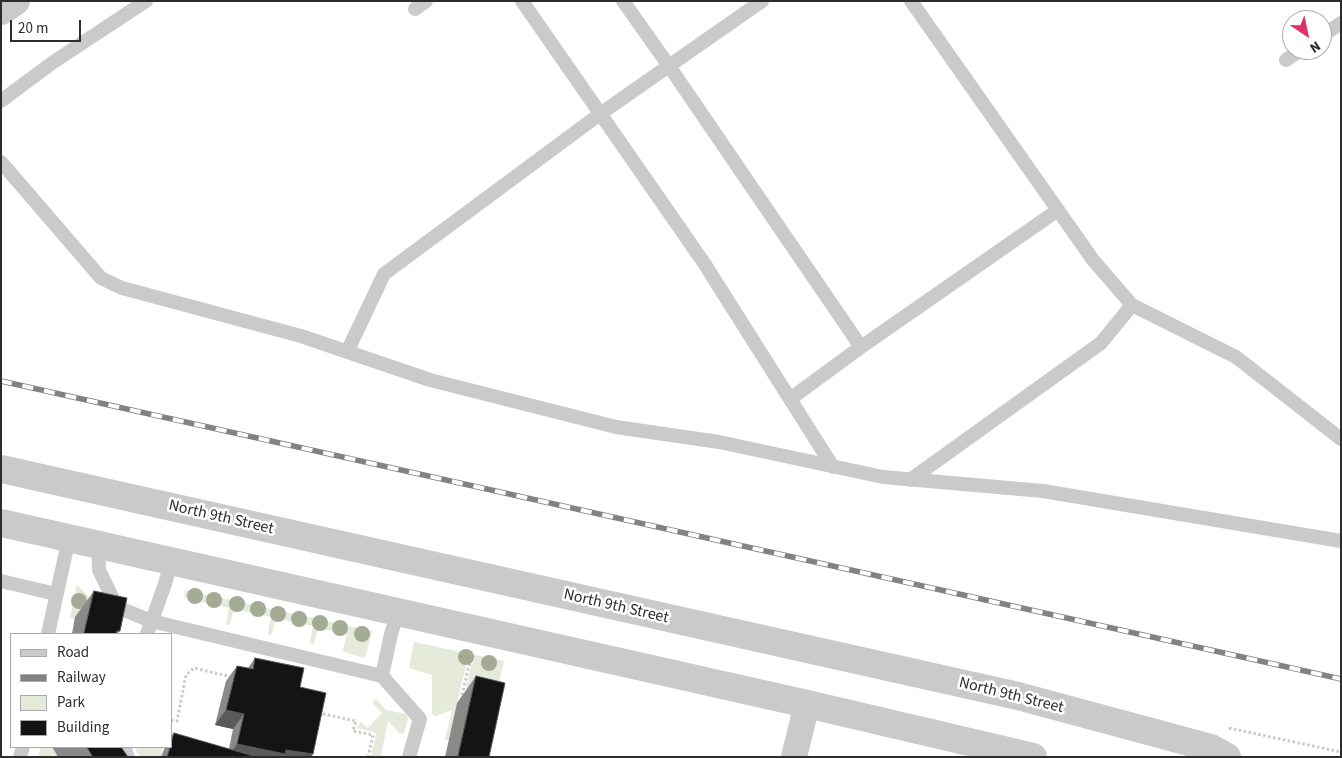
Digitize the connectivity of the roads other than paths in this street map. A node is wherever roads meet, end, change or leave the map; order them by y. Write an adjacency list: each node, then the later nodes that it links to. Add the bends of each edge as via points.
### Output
1 (16, 1): 7 (street)
2 (146, 1): 9 (lane)
3 (522, 1): 10 (lane)
4 (623, 1): 8 (lane)
5 (762, 1): 8 (lane)
6 (911, 1): 12 (lane)
7 (1, 11)
8 (669, 66): 10 (lane); 14 (lane)
9 (1, 101)
10 (600, 114): 15 (lane, via 384,274); 16 (lane, via 704,263)
11 (1, 162): 15 (lane, via 101,278 122,288 301,336)
12 (1058, 210): 13 (lane, via 1092,260); 14 (lane)
13 (1132, 305): 17 (lane, via 1236,357); 20 (lane, via 1101,343)
14 (861, 347): 16 (lane)
15 (347, 352): 18 (lane, via 430,380 616,427 719,442)
16 (790, 398): 18 (lane)
17 (1341, 439)
18 (833, 467): 20 (lane)
19 (1, 469): 36 (street, North 9th Street, via 1018,696 1211,748)
20 (910, 480): 23 (lane, via 1043,490)
21 (1, 523): 22 (street)
22 (69, 538): 24 (street); 27 (lane)
23 (1341, 542)
24 (98, 545): 25 (street); 29 (lane, via 99,570 117,607)
25 (171, 562): 28 (street); 29 (lane)
26 (1, 581): 27 (lane)
27 (56, 594): 30 (lane)
28 (398, 612): 31 (lane); 32 (street)
29 (149, 627): 31 (lane)
30 (48, 633)
31 (382, 676): 33 (lane, via 420,719)
32 (807, 704): 34 (street); 35 (street)
33 (410, 757)
34 (794, 757)
35 (1033, 757)
36 (1227, 757)

